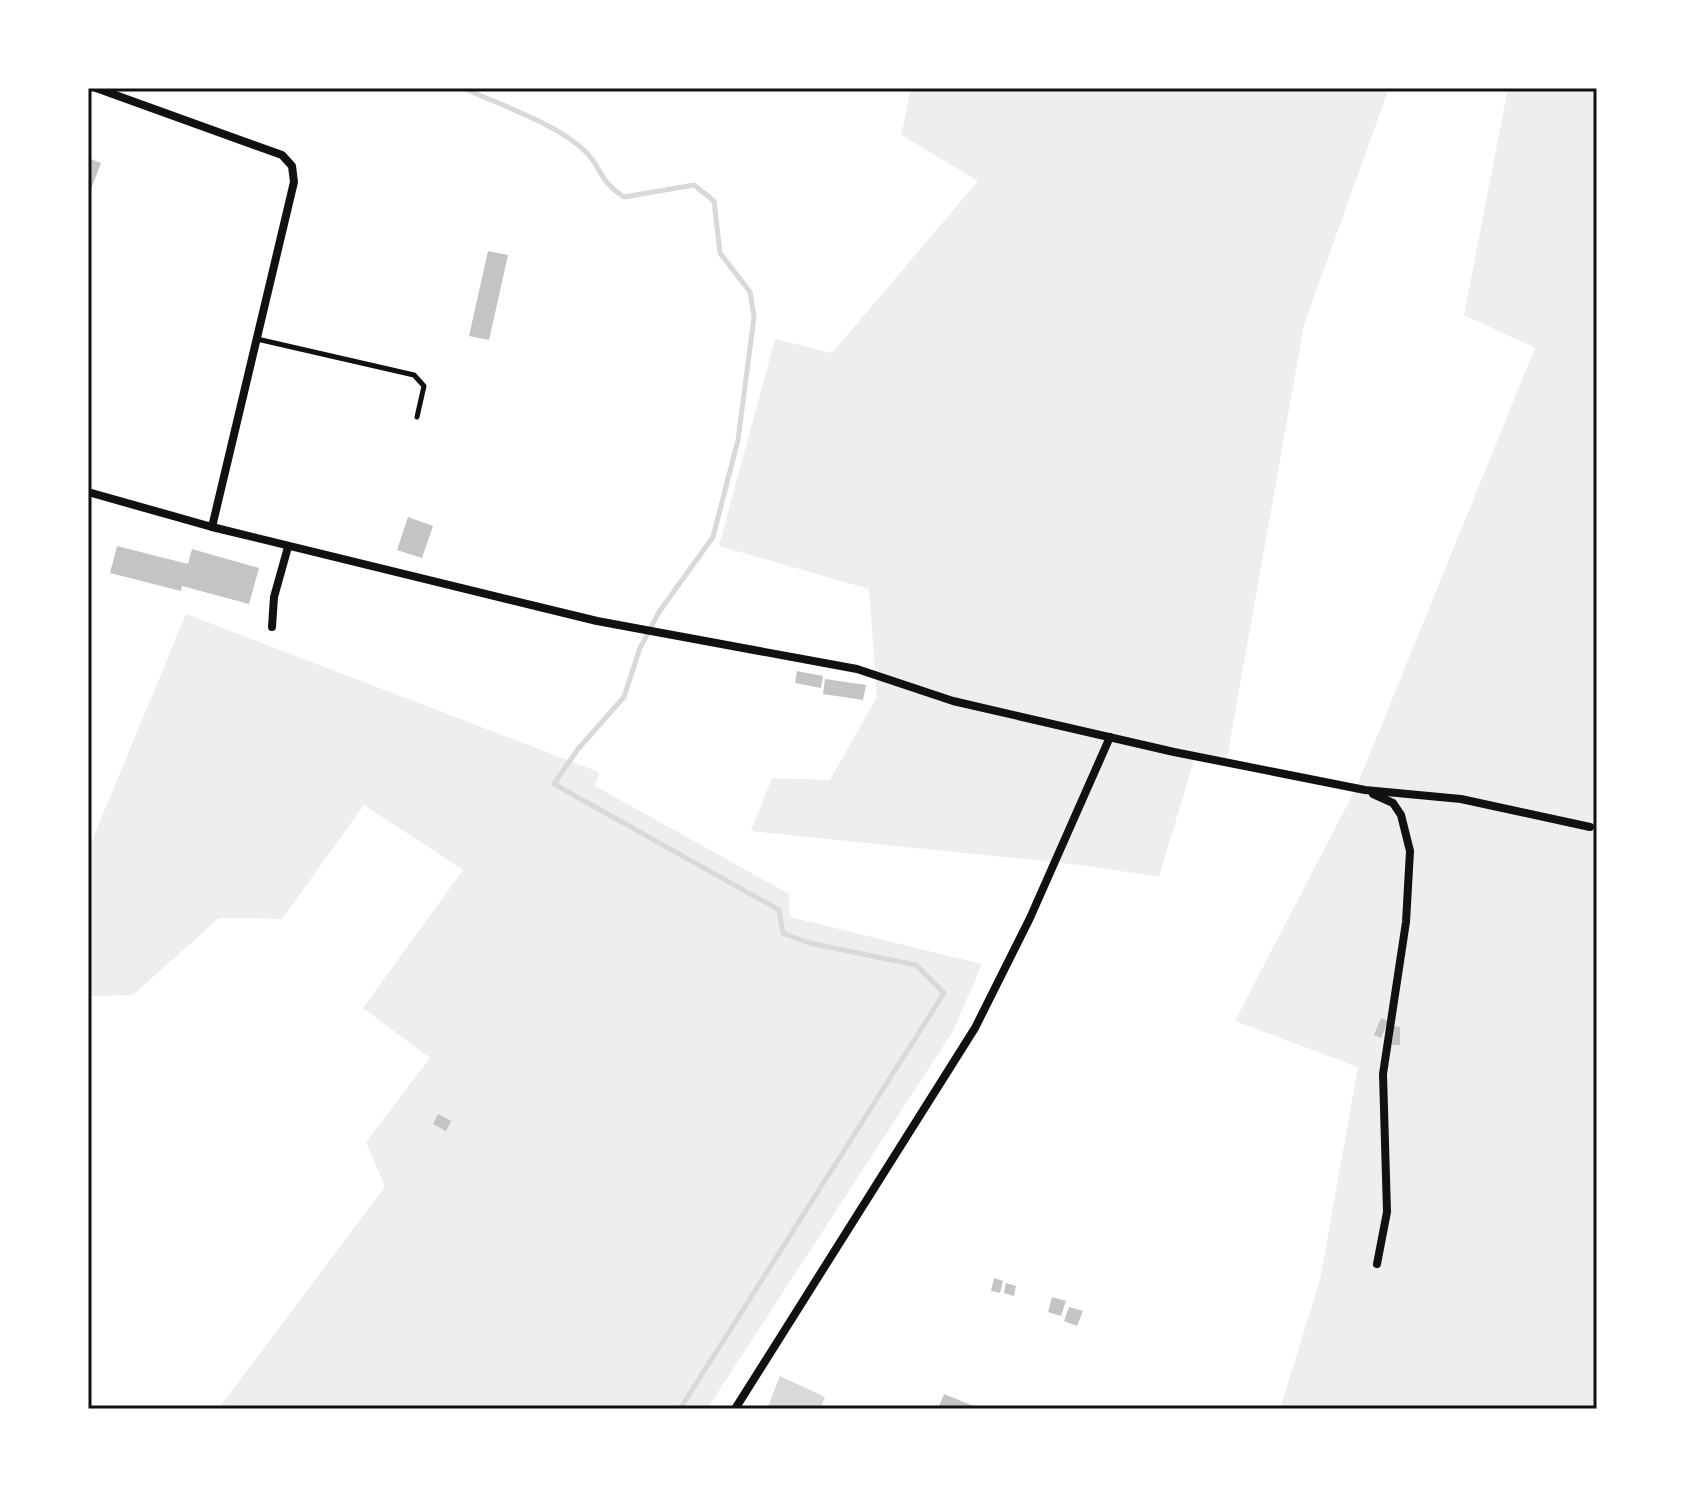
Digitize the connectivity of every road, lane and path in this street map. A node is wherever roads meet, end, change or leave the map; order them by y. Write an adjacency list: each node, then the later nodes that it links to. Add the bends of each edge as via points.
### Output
1 (96, 88): 2 (street, via 282,155 292,166 294,182)
2 (256, 339): 3 (lane, via 414,375 424,386); 5 (street)
3 (417, 417)
4 (88, 492): 5 (street)
5 (212, 527): 6 (street)
6 (288, 547): 7 (street); 8 (street, via 597,621 857,669 953,701)
7 (272, 627)
8 (1110, 737): 9 (street); 12 (street, via 975,1028)
9 (1365, 790): 10 (street, via 1461,799); 11 (street, via 1393,803 1410,851 1406,922 1383,1074 1387,1212)
10 (1590, 827)
11 (1377, 1264)
12 (735, 1409)

